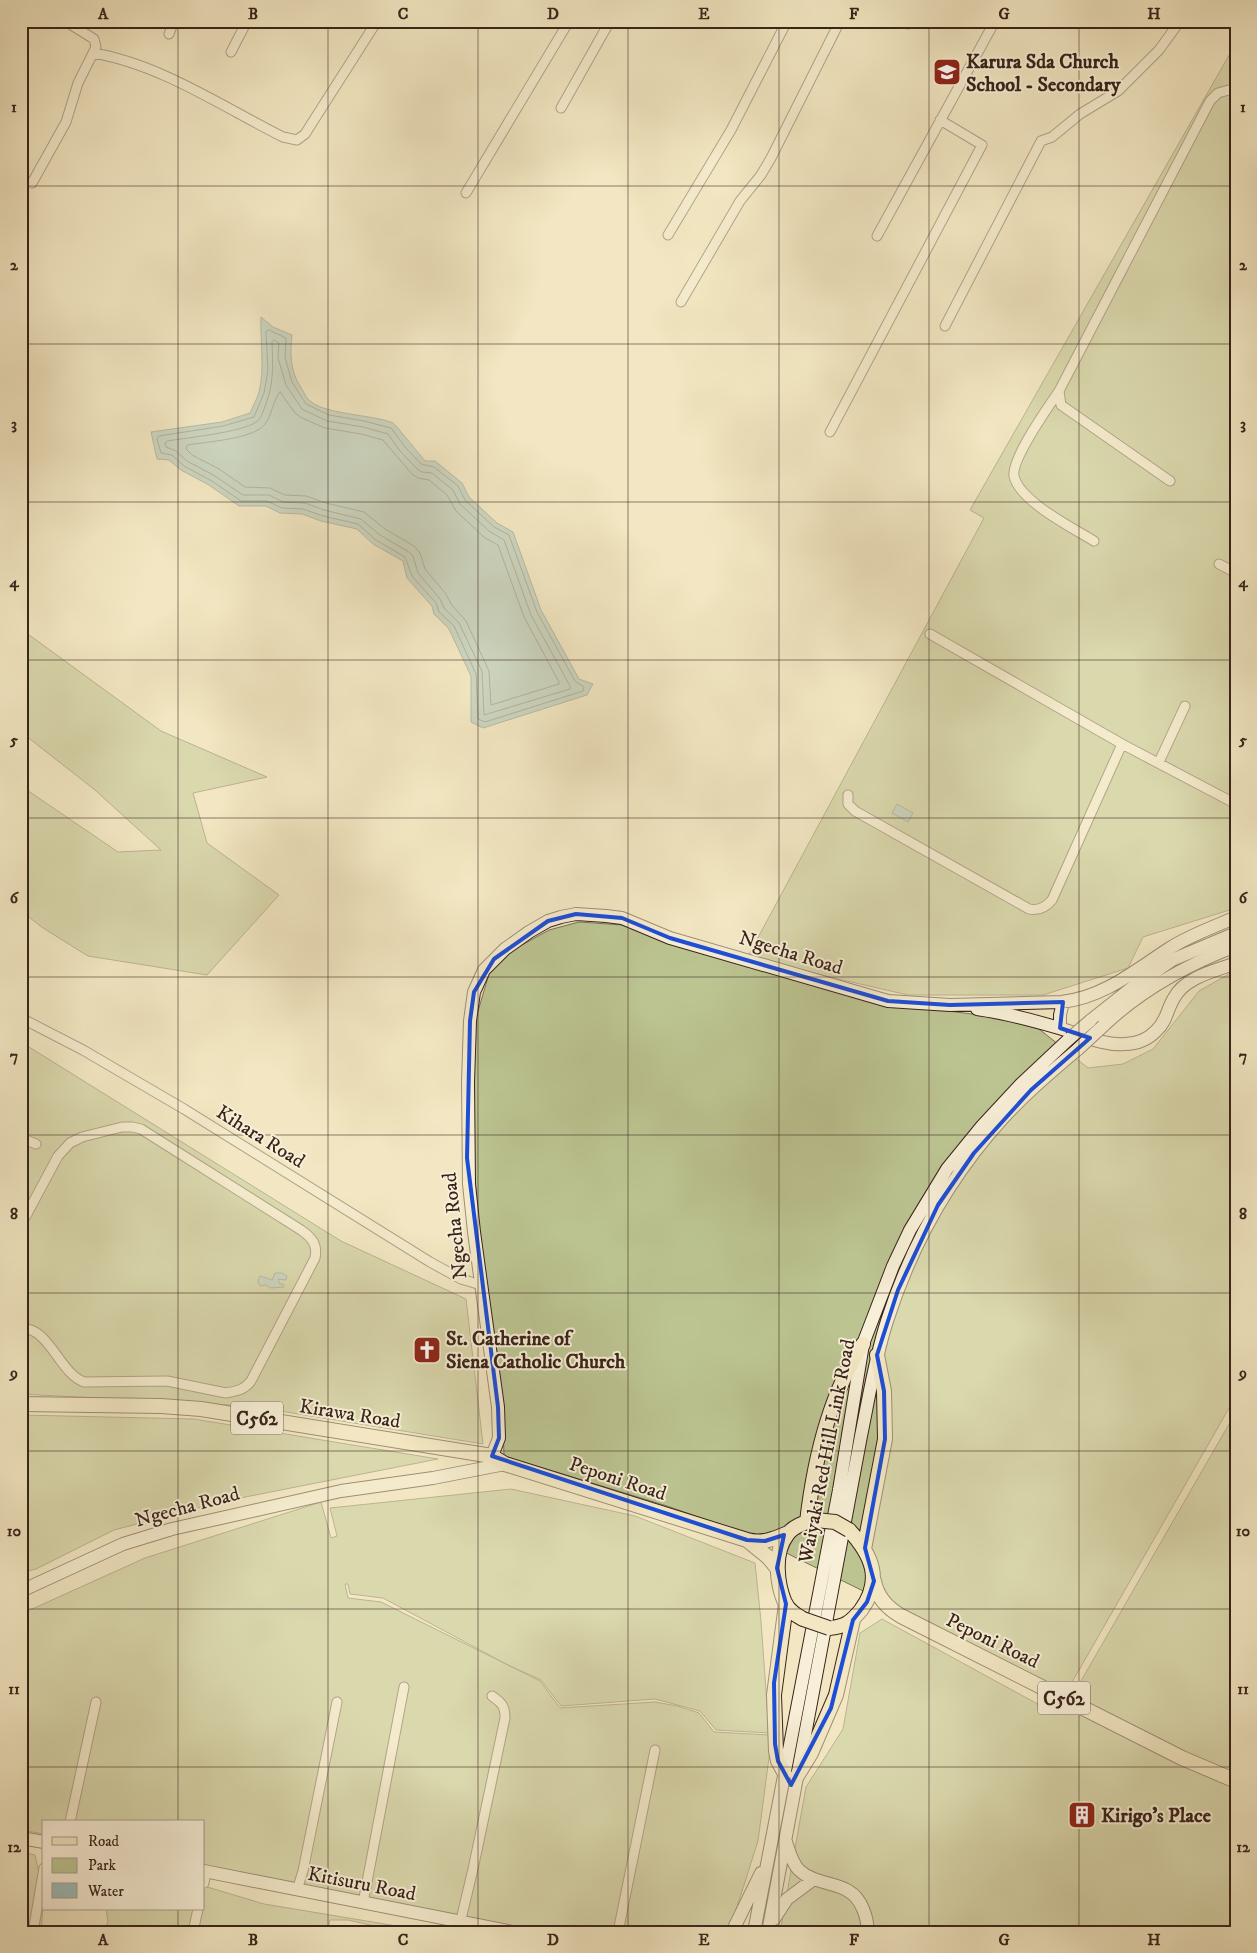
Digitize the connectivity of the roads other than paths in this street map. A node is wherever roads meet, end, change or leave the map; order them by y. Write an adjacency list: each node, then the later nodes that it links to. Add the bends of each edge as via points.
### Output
1 (174, 21): 11 (street)
2 (247, 21): 12 (street)
3 (377, 21): 13 (street, via 305,134 297,140 283,137 196,91 127,60)
4 (569, 21): 18 (street)
5 (610, 21): 15 (street)
6 (787, 21): 19 (street, via 731,130)
7 (840, 21): 21 (street, via 768,164 740,200)
8 (995, 21): 16 (street)
9 (1180, 21): 22 (street, via 1159,50 1118,91 1080,114 1052,137 1041,141)
10 (71, 23): 13 (street, via 94,39)
11 (169, 34)
12 (231, 52)
13 (94, 53): 17 (street, via 78,83 63,128)
14 (1236, 88): 23 (street, via 1218,93 1210,101)
15 (561, 108)
16 (940, 120): 20 (street); 24 (street, via 982,145)
17 (32, 183)
18 (466, 193)
19 (668, 235)
20 (877, 236)
21 (681, 302)
22 (945, 326)
23 (1059, 391): 25 (street, via 1061,405); 26 (street, via 1030,436 1014,475 1031,500)
24 (830, 432)
25 (1170, 481)
26 (1094, 541)
27 (1219, 564): 28 (street)
28 (1236, 574)
29 (930, 634): 31 (street)
30 (1185, 706): 32 (street)
31 (1122, 744): 32 (street); 33 (street, via 1052,900 1043,908 1034,910 855,811 848,804)
32 (1159, 762): 34 (street)
33 (848, 795)
34 (1236, 804)
35 (1236, 917): 40 (main road, Ngecha Road, via 1188,938 1100,992 1077,1001)
36 (1236, 933): 38 (main road)
37 (1236, 946): 38 (main road)
38 (1195, 956): 49 (main road, Waiyaki Red Hill Link Road, bridge, via 1155,971 1090,1021 1021,1084 982,1126 947,1169 910,1230); 50 (main road, Waiyaki Red Hill Link Road, bridge, via 1102,1026 1002,1119 938,1205 898,1290)
39 (1236, 963): 43 (main road, Ngecha Road, via 1188,983 1174,997 1166,1020 1142,1040 1114,1044)
40 (1063, 1002): 41 (main road, Ngecha Road); 43 (main road)
41 (950, 1005): 43 (main road, Ngecha Road, via 1006,1014); 47 (main road, Ngecha Road, via 909,1004 874,998 670,938 622,918 576,914 548,921 529,932 484,970 472,1001 467,1158)
42 (21, 1018): 47 (street, Kihara Road, via 176,1105 430,1262 461,1279)
43 (1060, 1028)
44 (21, 1138): 45 (street)
45 (36, 1144)
46 (21, 1225): 48 (street, via 58,1156 67,1146 82,1137 132,1126 301,1230 313,1240 316,1249 315,1258 251,1381 246,1388 235,1392 167,1381 84,1382 72,1376 38,1333 29,1328)
47 (481, 1285): 52 (main road, Ngecha Road, via 498,1408 499,1438)
48 (21, 1329)
49 (863, 1344): 54 (main road, via 846,1372 824,1435); 69 (main road, Waiyaki Red Hill Link Road)
50 (877, 1355): 57 (main road, via 884,1390 885,1438); 69 (main road, Waiyaki Red Hill Link Road)
51 (21, 1404): 52 (main road, Kirawa Road / C562, via 201,1409)
52 (492, 1456): 53 (main road)
53 (505, 1464): 56 (main road, Peponi Road); 60 (main road, Ngecha Road, via 341,1491 172,1529 123,1544)
54 (811, 1521): 55 (main road); 57 (main road, bridge, via 835,1522 849,1530)
55 (788, 1533): 56 (main road, Peponi Road, via 756,1543); 58 (main road, via 780,1550)
56 (747, 1540): 58 (main road, Peponi Road)
57 (864, 1549): 59 (main road, via 871,1563)
58 (777, 1568): 61 (main road)
59 (874, 1581): 62 (main road, Peponi Road / C562, via 881,1599); 63 (main road)
60 (21, 1591)
61 (786, 1604): 63 (main road, bridge, via 791,1612 803,1619 829,1628 844,1626); 69 (main road, via 774,1695 778,1761)
62 (894, 1613): 63 (main road, Peponi Road / C562, via 882,1610); 70 (main road, Peponi Road / C562, via 1182,1758)
63 (856, 1616): 69 (main road, via 836,1695 811,1753)
64 (404, 1687): 80 (street)
65 (492, 1696): 82 (street, via 502,1703 505,1718)
66 (96, 1702): 71 (street)
67 (337, 1702): 79 (street, via 304,1871)
68 (655, 1750): 87 (street)
69 (790, 1774): 73 (main road, Waiyaki Red Hill Link Road); 75 (main road, Waiyaki Red Hill Link Road)
70 (1236, 1781)
71 (70, 1820)
72 (21, 1838): 74 (main road)
73 (785, 1841): 77 (main road, via 799,1870); 83 (main road, Waiyaki Red Hill Link Road)
74 (42, 1842)
75 (768, 1859): 88 (main road); 89 (main road, Waiyaki Red Hill Link Road)
76 (205, 1875): 79 (main road, Kitisuru Road)
77 (814, 1878): 83 (main road, via 787,1899); 90 (main road, via 855,1895 865,1915)
78 (42, 1880): 84 (street)
79 (297, 1890): 80 (main road, Kitisuru Road)
80 (363, 1903): 82 (main road, Kitisuru Road)
81 (198, 1910): 85 (street)
82 (459, 1927): 86 (main road, Kitisuru Road)
83 (769, 1930)
84 (33, 1932)
85 (193, 1932)
86 (512, 1932)
87 (618, 1932)
88 (732, 1932)
89 (754, 1932)
90 (867, 1932)

